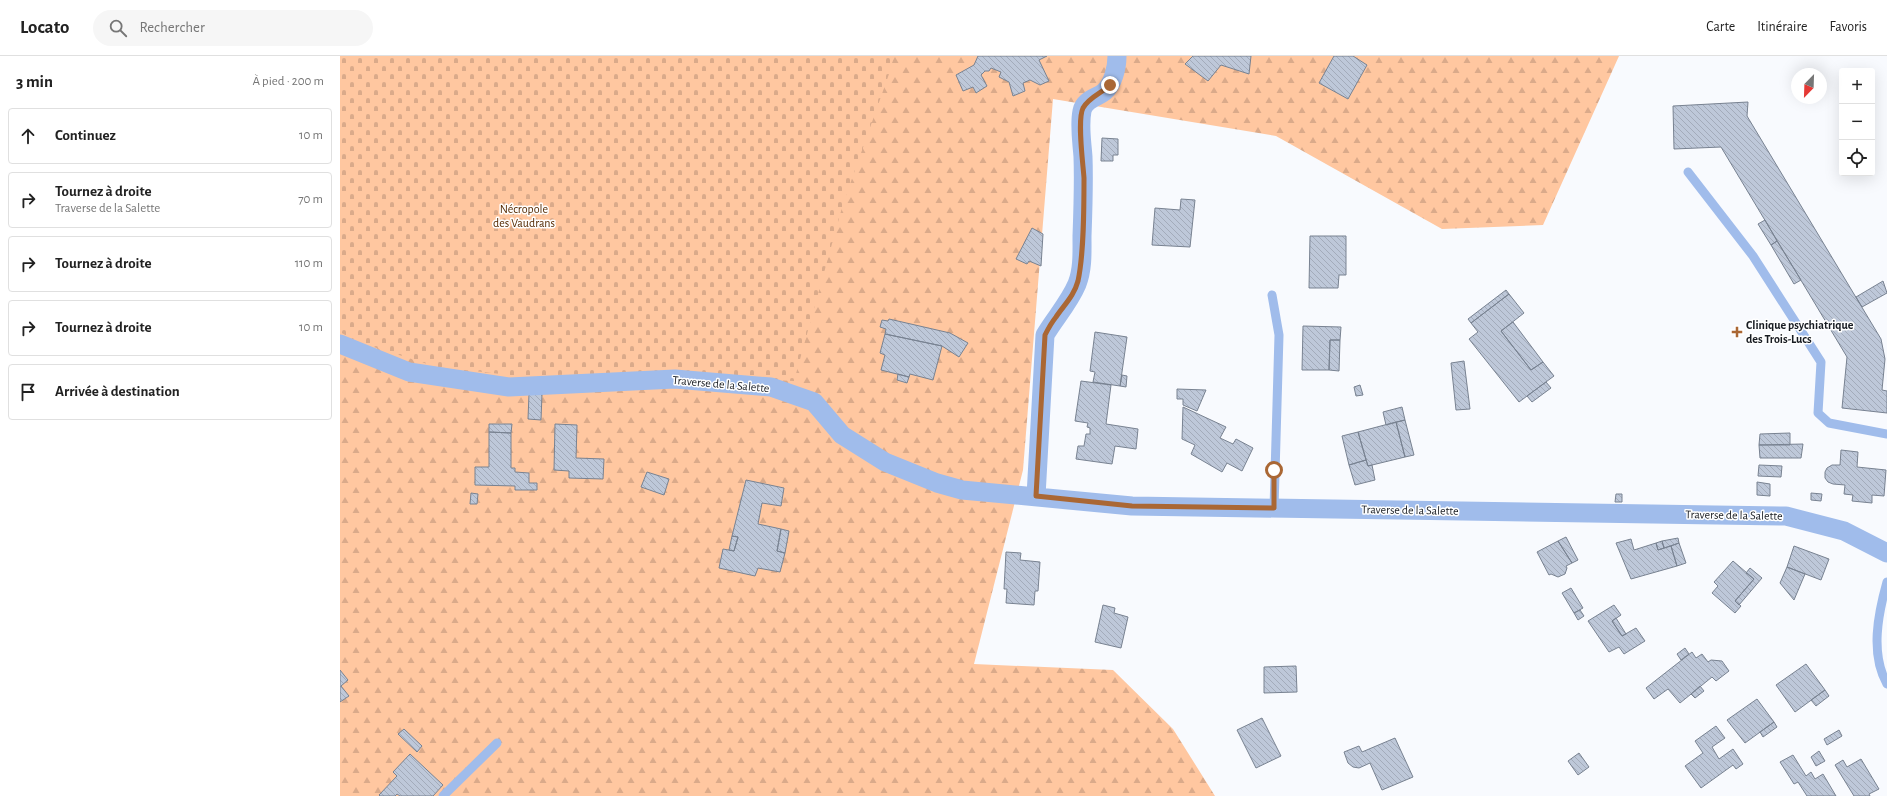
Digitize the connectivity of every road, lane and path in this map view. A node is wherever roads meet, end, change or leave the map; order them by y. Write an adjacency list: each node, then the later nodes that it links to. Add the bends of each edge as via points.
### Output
1 (1117, 56): 6 (street, via 1110,85 1104,92 1087,102 1082,109 1084,179 1081,260 1078,283 1045,335)
2 (1688, 172): 5 (lane, via 1753,256 1821,362 1818,413 1829,423)
3 (1272, 295): 7 (lane, via 1279,335)
4 (340, 344): 6 (street, Traverse de la Salette, via 409,372 509,387 675,379 771,387 814,402 842,435 885,462 962,490)
5 (1887, 434)
6 (1036, 496): 7 (street, Traverse de la Salette, via 1132,506)
7 (1274, 508): 8 (street, Traverse de la Salette, via 1786,516 1844,531)
8 (1887, 553)
9 (1887, 582): 10 (lane, via 1880,609 1877,653 1880,673)
10 (1887, 684)
11 (497, 743): 12 (lane)
12 (443, 796)

